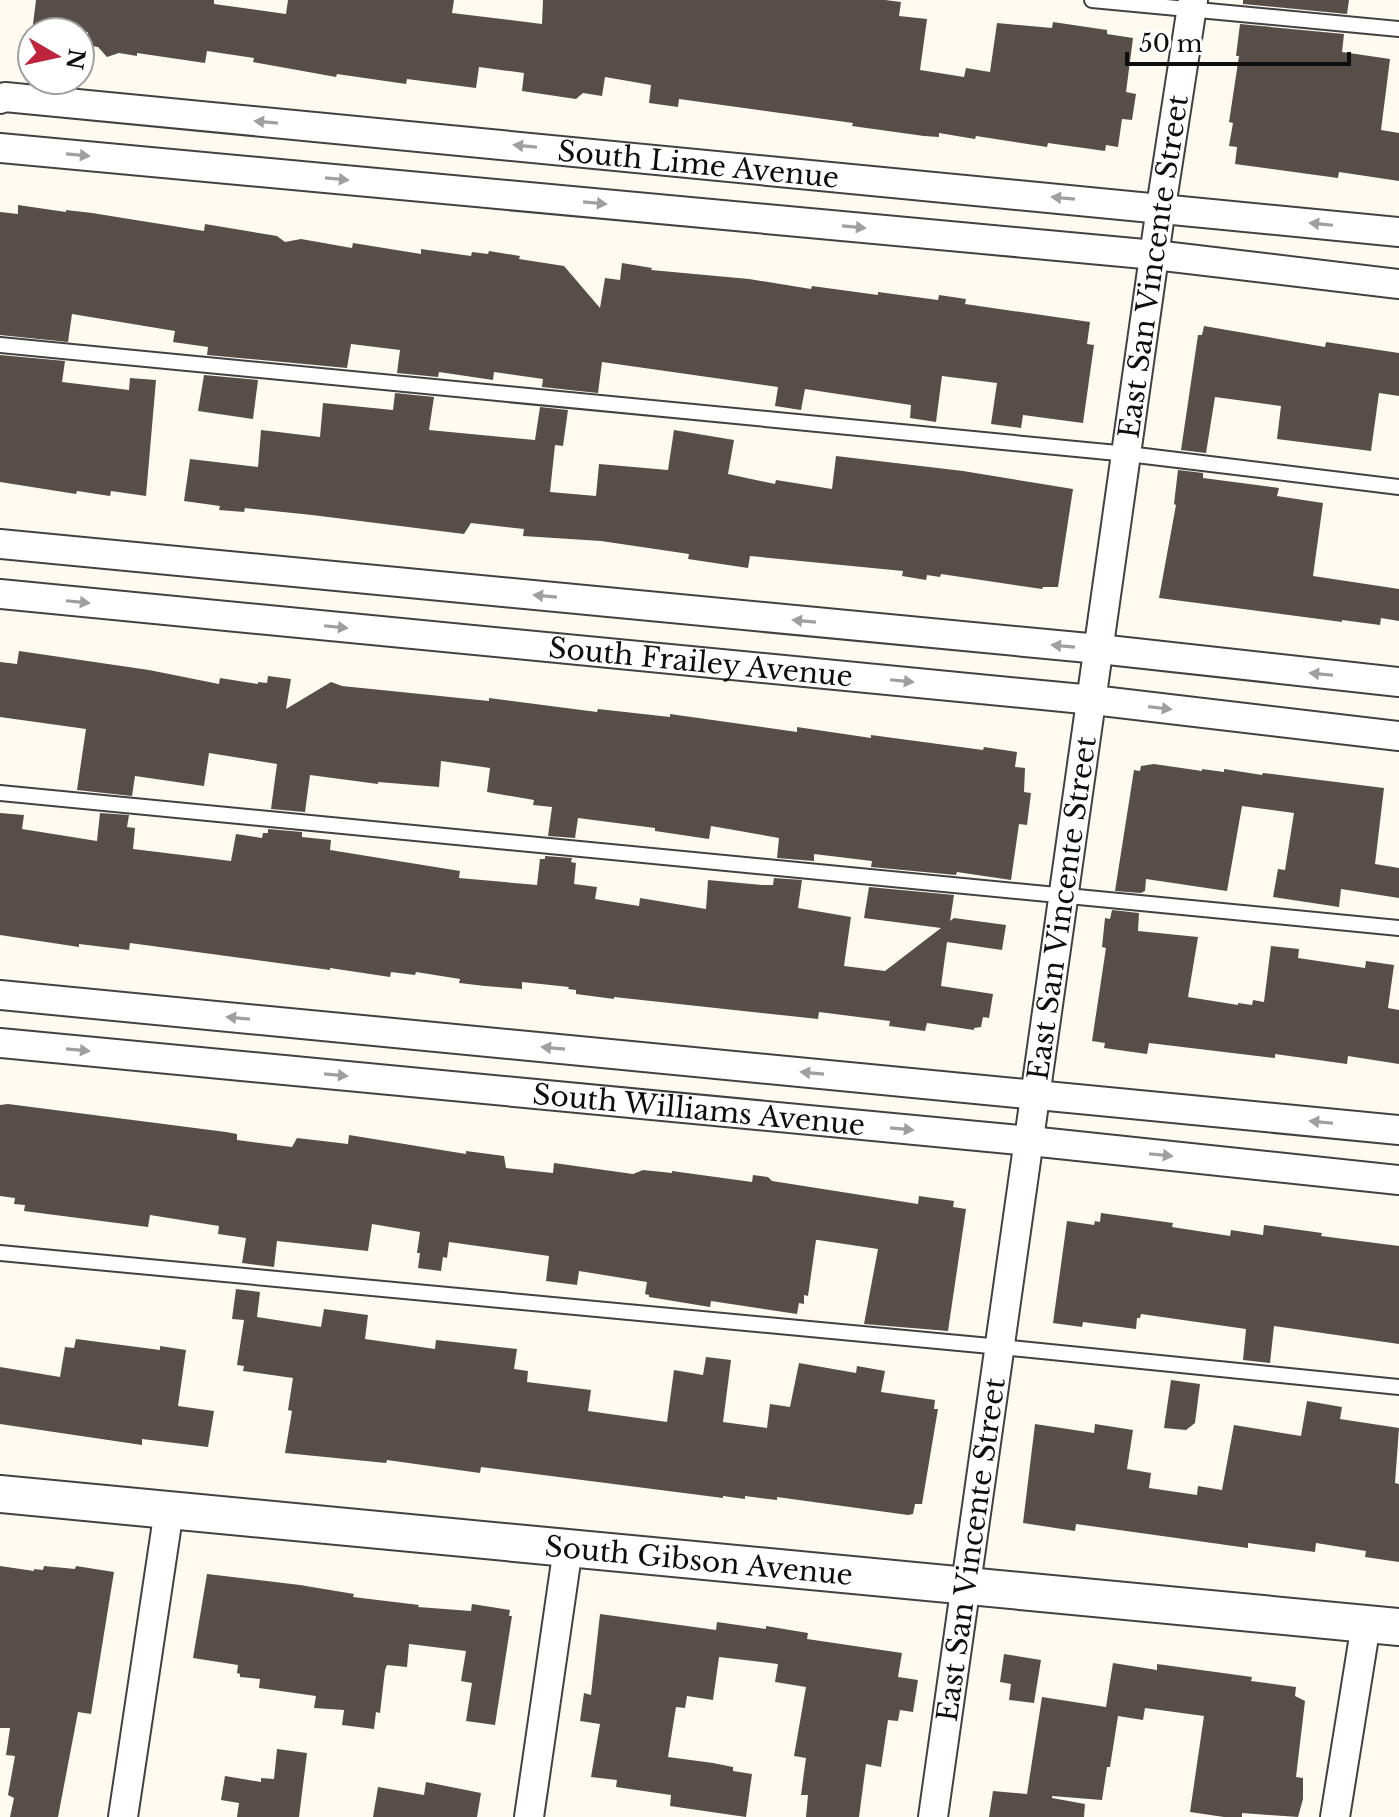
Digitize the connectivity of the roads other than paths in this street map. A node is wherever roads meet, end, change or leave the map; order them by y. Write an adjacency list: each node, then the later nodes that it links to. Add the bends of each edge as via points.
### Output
1 (1092, 0): 2 (lane)
2 (1192, 5): 3 (lane); 6 (street, East San Vincente Street)
3 (1399, 29)
4 (0, 99): 6 (street, South Lime Avenue, one-way to 4)
5 (0, 148): 8 (street, South Lime Avenue, one-way to 8)
6 (1161, 207): 7 (street, South Lime Avenue, one-way to 6); 8 (street, East San Vincente Street)
7 (1399, 232)
8 (1155, 255): 9 (street, South Lime Avenue); 11 (street, East San Vincente Street)
9 (1399, 284)
10 (0, 345): 11 (lane)
11 (1128, 454): 12 (lane); 15 (street, East San Vincente Street)
12 (1399, 487)
13 (0, 544): 15 (street, South Frailey Avenue, one-way to 13)
14 (0, 594): 17 (street, South Frailey Avenue, one-way to 17)
15 (1099, 649): 16 (street, South Frailey Avenue, one-way to 15); 17 (street, East San Vincente Street)
16 (1399, 682)
17 (1093, 700): 18 (street, South Frailey Avenue, one-way to 18); 20 (street, East San Vincente Street)
18 (1399, 736)
19 (0, 793): 20 (lane)
20 (1066, 897): 21 (lane); 24 (street, East San Vincente Street)
21 (1399, 928)
22 (0, 995): 24 (street, South Williams Avenue, one-way to 22)
23 (0, 1043): 26 (street, South Williams Avenue, one-way to 26)
24 (1037, 1094): 25 (street, South Williams Avenue, one-way to 24); 26 (street, East San Vincente Street)
25 (1399, 1130)
26 (1030, 1141): 27 (street, South Williams Avenue, one-way to 27); 29 (street, East San Vincente Street)
27 (1399, 1180)
28 (0, 1253): 29 (lane)
29 (1001, 1347): 30 (lane); 34 (street, East San Vincente Street)
30 (1399, 1387)
31 (0, 1494): 32 (street, South Gibson Avenue)
32 (169, 1510): 33 (street, South Gibson Avenue); 36 (street)
33 (568, 1548): 34 (street, South Gibson Avenue); 37 (street)
34 (967, 1586): 35 (street, South Gibson Avenue); 38 (street, East San Vincente Street)
35 (1382, 1626): 39 (street)
36 (123, 1817)
37 (529, 1817)
38 (933, 1817)
39 (1335, 1817)

